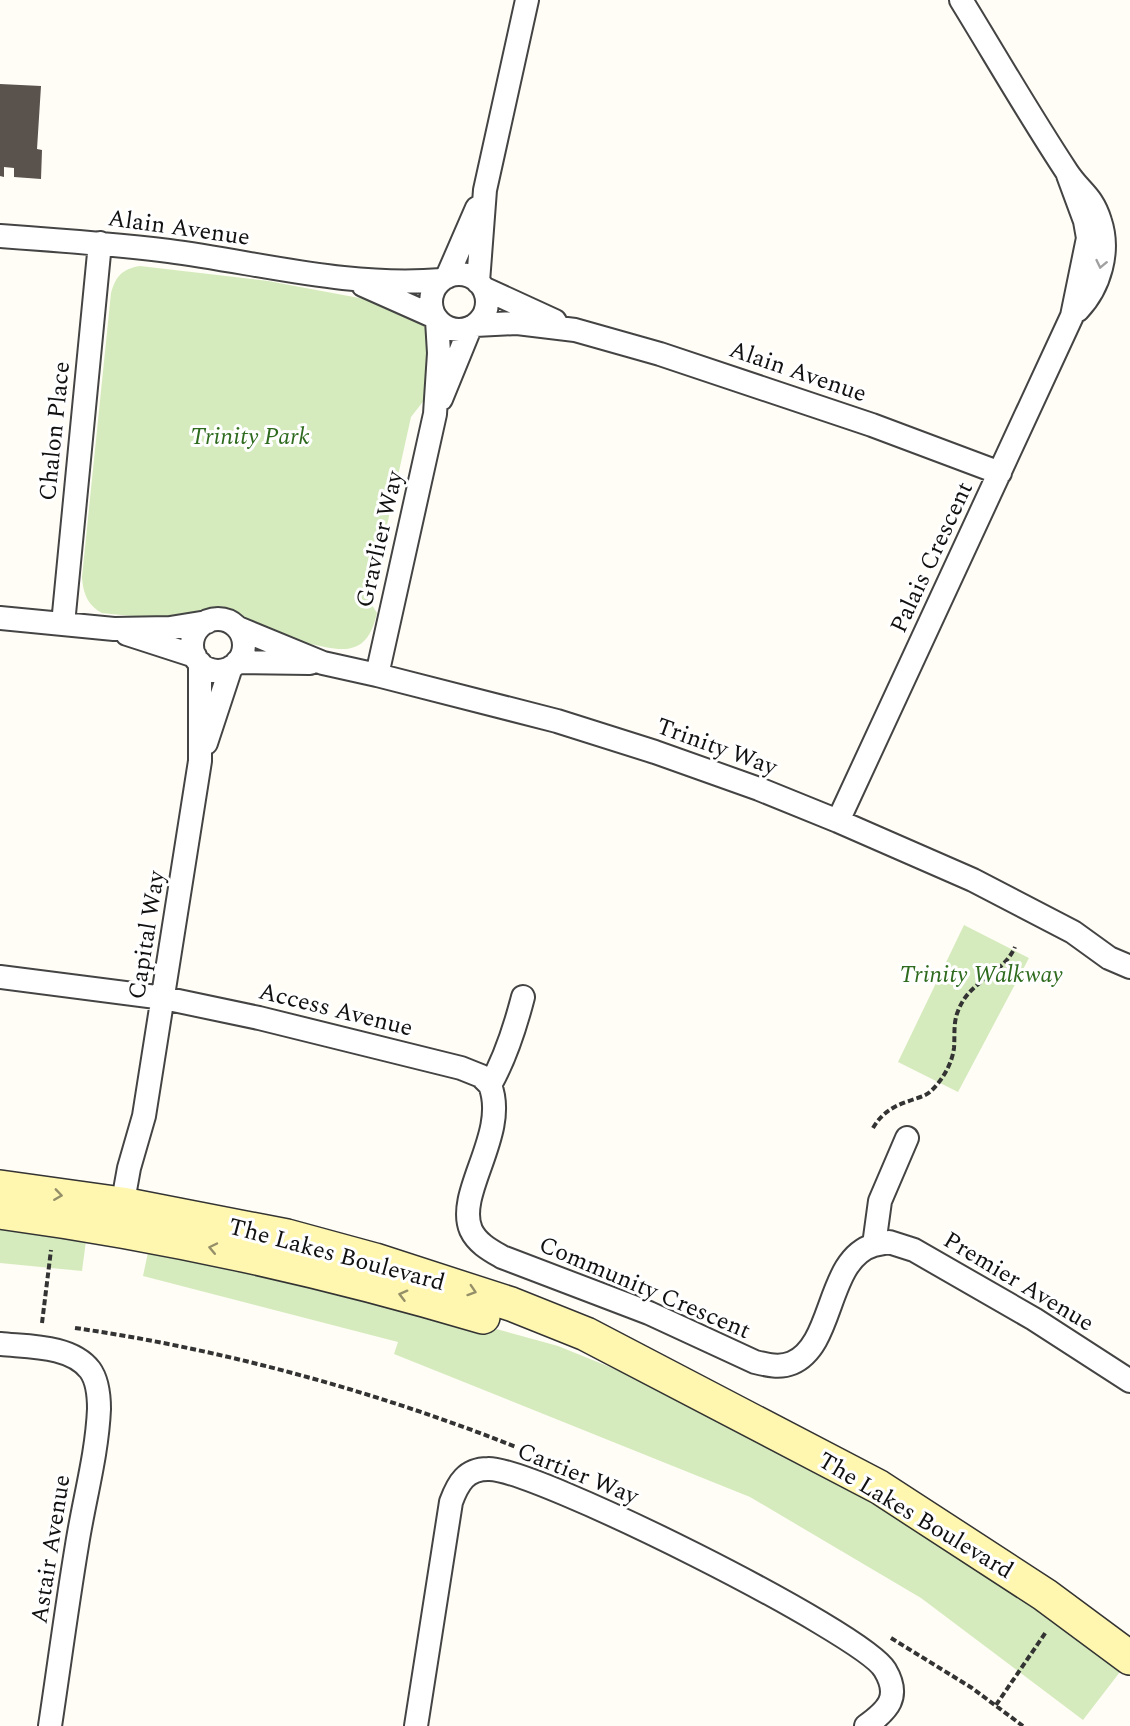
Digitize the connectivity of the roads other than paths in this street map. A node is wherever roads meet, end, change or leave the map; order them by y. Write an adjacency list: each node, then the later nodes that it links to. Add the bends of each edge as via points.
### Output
1 (527, 0): 3 (street)
2 (961, 0): 13 (street, Palais Crescent, via 1068,175 1088,238 1072,316)
3 (485, 190): 6 (street); 8 (street)
4 (0, 236): 5 (street, Alain Avenue)
5 (100, 243): 7 (street, Alain Avenue); 16 (street, Chalon Place)
6 (444, 278): 7 (street, Alain Avenue, via 415,282); 8 (street, via 464,275); 9 (street, via 436,286 431,301)
7 (350, 280): 9 (street, Alain Avenue)
8 (480, 285): 10 (street, via 485,312); 11 (street, Alain Avenue)
9 (436, 319): 10 (street, via 452,329); 12 (street, Gravlier Way, via 439,353)
10 (472, 326): 11 (street, Alain Avenue, via 517,323); 12 (street, Gravlier Way)
11 (575, 330): 13 (street, Alain Avenue, via 762,387)
12 (435, 414): 22 (street, Gravlier Way)
13 (1000, 473): 24 (street, Palais Crescent)
14 (0, 618): 16 (street)
15 (207, 622): 17 (street, via 223,619); 18 (street, via 170,628); 19 (street, via 195,633 193,649)
16 (63, 624): 18 (street)
17 (238, 628): 20 (street, Trinity Way); 21 (street, via 244,649)
18 (114, 629): 19 (street)
19 (198, 660): 21 (street, via 215,670); 23 (street, Capital Way)
20 (323, 663): 21 (street, Trinity Way); 22 (street, Trinity Way)
21 (234, 665): 23 (street, Capital Way)
22 (377, 675): 24 (street, Trinity Way, via 558,721 759,789)
23 (200, 761): 30 (street, Capital Way)
24 (838, 821): 25 (street, Trinity Way, via 973,880)
25 (1073, 932): 26 (street, Trinity Way); 27 (street, Trinity Way)
26 (1130, 949)
27 (1130, 968)
28 (0, 977): 30 (street, Access Avenue)
29 (523, 997): 31 (street, via 510,1044)
30 (164, 998): 31 (street, Access Avenue, via 461,1068 481,1076); 35 (street, Capital Way, via 144,1116 129,1168)
31 (490, 1085): 36 (street, Community Crescent, via 494,1124 468,1218 471,1231 480,1242 502,1257 649,1313 755,1362 774,1366 792,1363 814,1342 848,1263)
32 (907, 1138): 36 (street, via 880,1201)
33 (0, 1186): 35 (street, The Lakes Boulevard, one-way to 35)
34 (0, 1212): 35 (street, The Lakes Boulevard, via 56,1219)
35 (130, 1218): 39 (street, The Lakes Boulevard, via 235,1253 436,1304 660,1372 879,1487 1045,1595)
36 (874, 1245): 38 (street, Premier Avenue, via 889,1242 915,1250)
37 (0, 1344): 40 (street, Astair Avenue, via 77,1358 89,1369 99,1393 97,1433)
38 (1130, 1381)
39 (1130, 1658)
40 (50, 1726)
41 (416, 1726): 42 (street, Cartier Way, via 451,1502 464,1476 491,1468 662,1538 864,1650 878,1660 891,1684 891,1701 886,1710)
42 (866, 1726)

